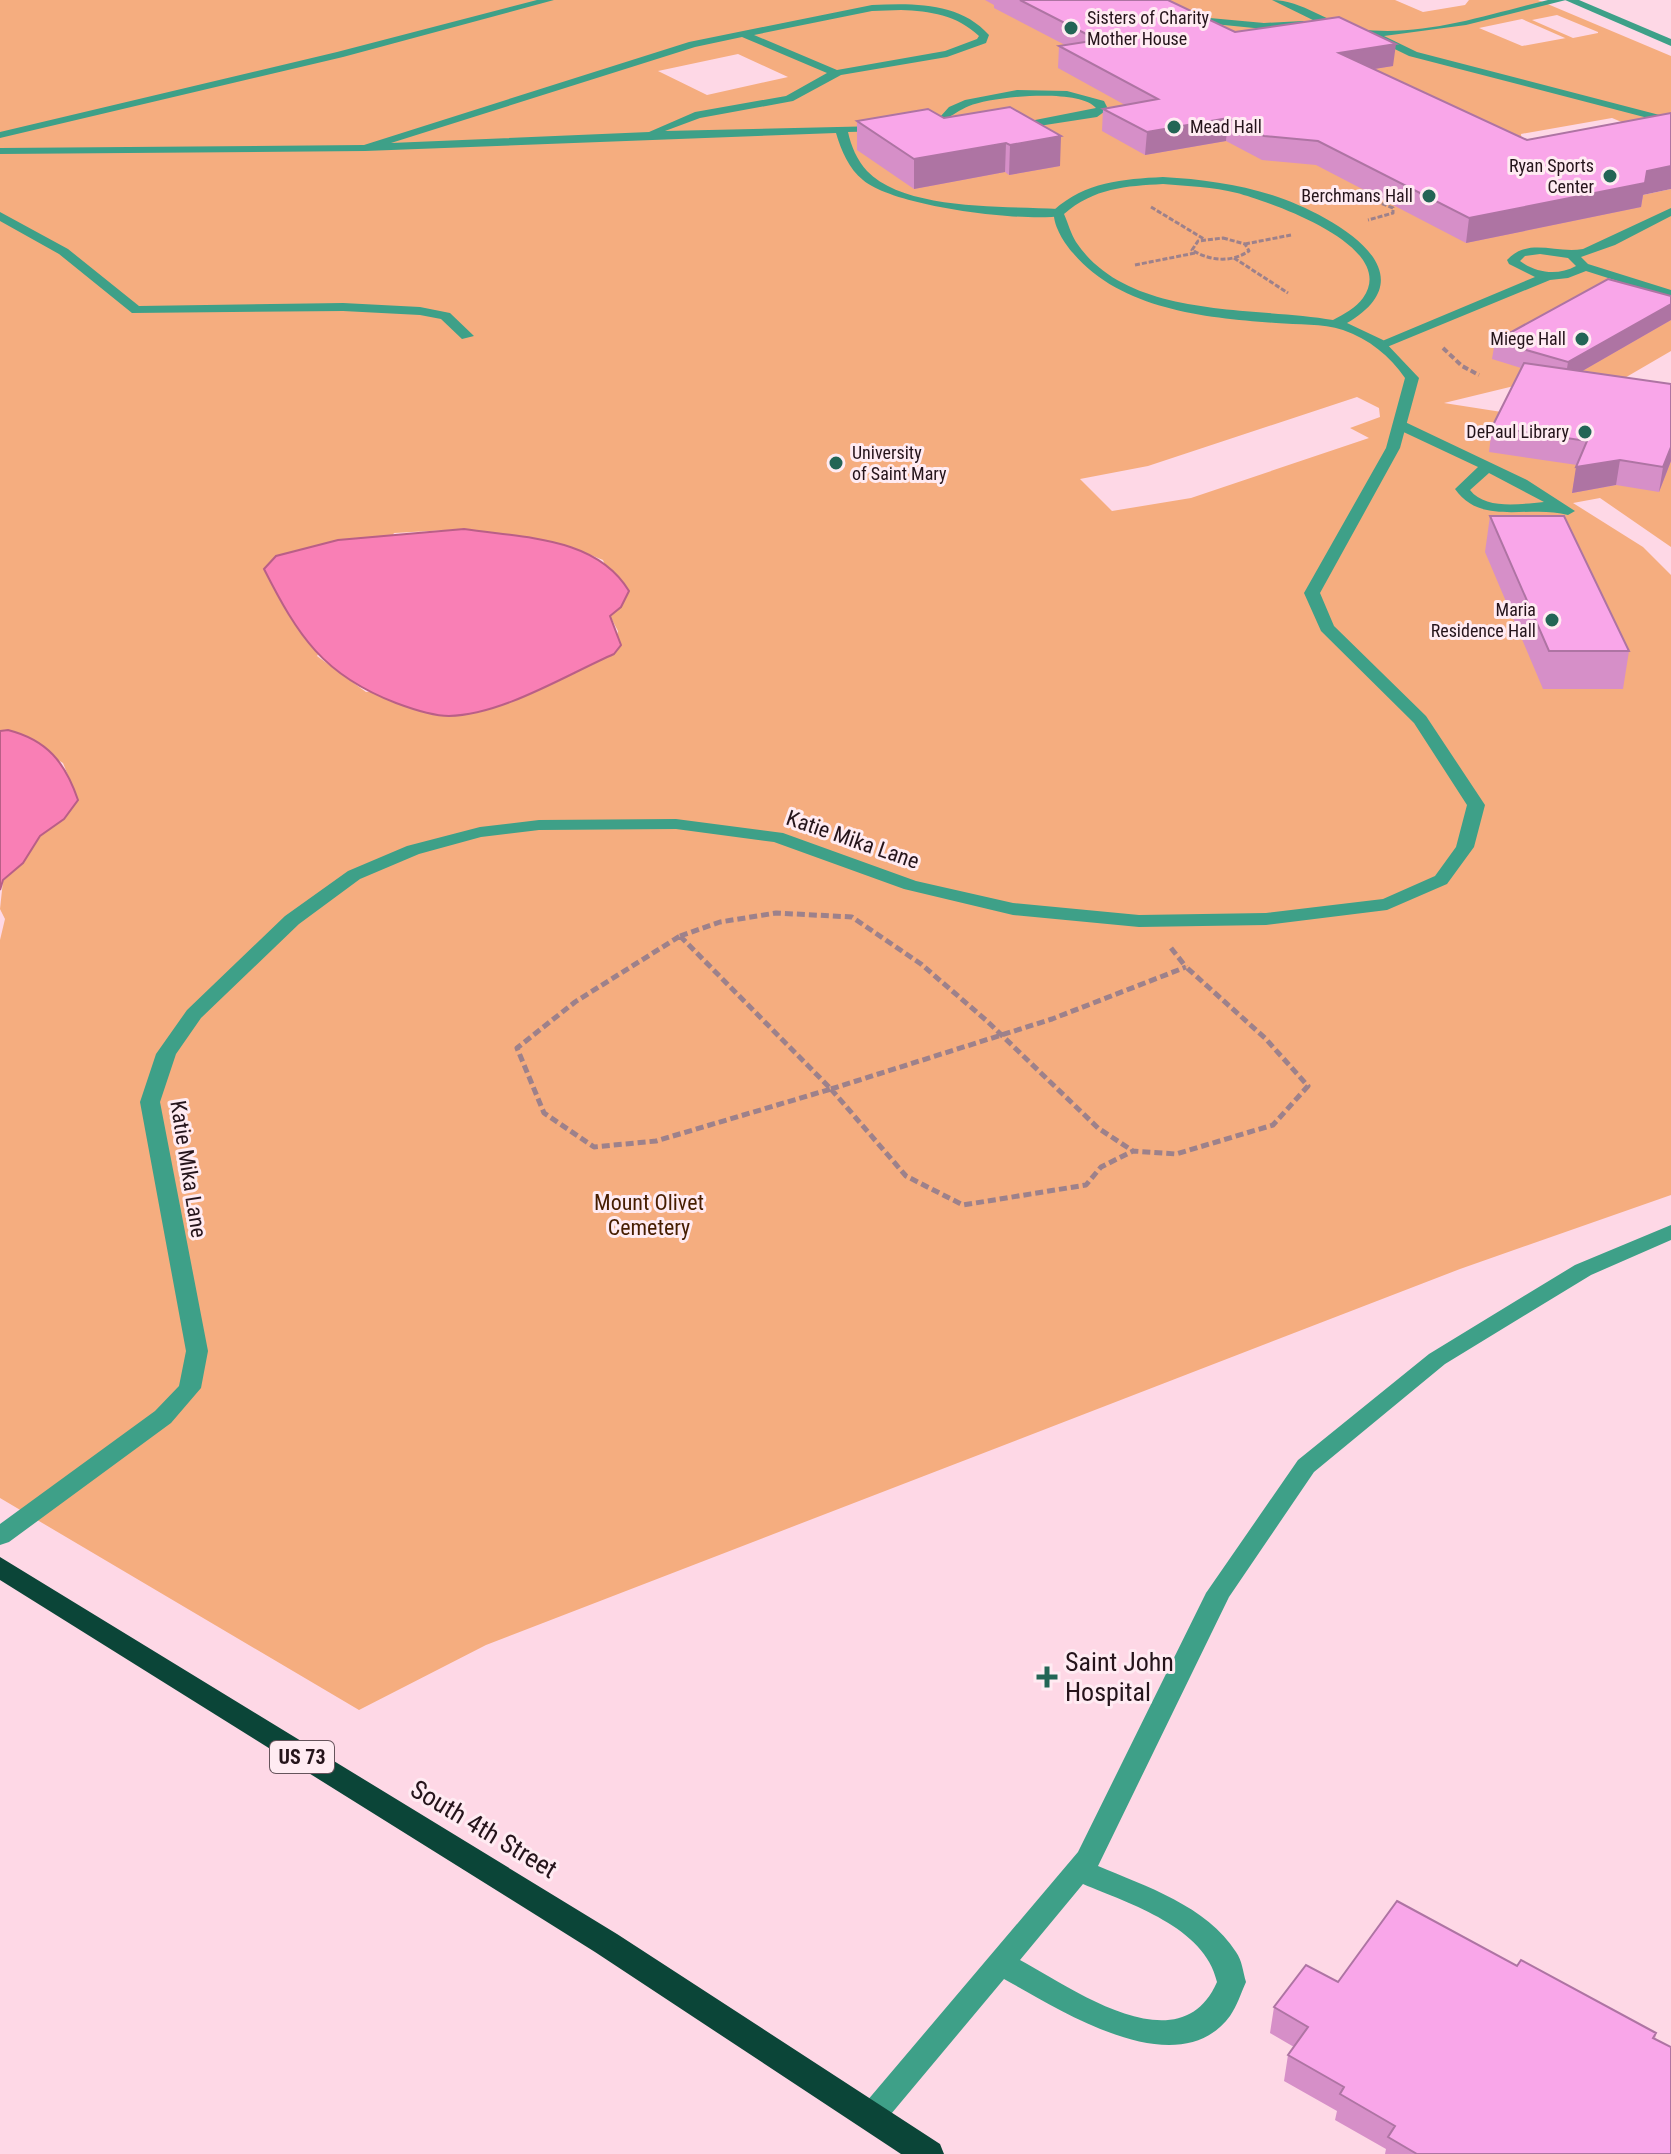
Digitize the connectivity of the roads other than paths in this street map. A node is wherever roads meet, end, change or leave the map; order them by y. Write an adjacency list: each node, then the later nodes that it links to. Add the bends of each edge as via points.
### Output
1 (549, 0): 16 (street)
2 (1277, 0): 6 (street)
3 (1561, 0): 7 (street, via 1488,17)
4 (1570, 0): 9 (street)
5 (1178, 18): 6 (street, via 1264,26)
6 (1323, 22): 7 (street)
7 (1370, 33): 11 (street, via 1413,54)
8 (743, 34): 10 (street); 10 (street, via 898,7 948,14 984,35 982,41 951,55); 18 (street, via 693,44)
9 (1671, 43)
10 (835, 73): 17 (street, via 799,96 680,121)
11 (1671, 121)
12 (841, 129): 13 (street); 17 (street); 21 (street, via 845,149 861,171 889,189 946,203)
13 (915, 129): 14 (street); 15 (street, via 944,119 958,105 1037,91 1081,94 1102,109)
14 (957, 129)
15 (999, 130)
16 (0, 135)
17 (652, 135): 18 (street)
18 (365, 148): 19 (street)
19 (0, 151)
20 (1671, 212): 23 (street, via 1593,253)
21 (1058, 213): 27 (street, via 1081,260 1162,301 1217,314); 27 (street, via 1075,198 1114,185 1158,182 1208,185 1263,197 1317,217 1366,253 1376,280 1370,298)
22 (0, 216): 28 (street, via 50,243 137,310 420,311 445,316)
23 (1572, 255): 24 (street); 25 (street, via 1530,251 1513,260 1528,272)
24 (1584, 267): 25 (street); 26 (street)
25 (1551, 275): 29 (street)
26 (1671, 294)
27 (1336, 324): 29 (street)
28 (467, 336)
29 (1382, 344): 30 (street, Katie Mika Lane, via 1412,378)
30 (1400, 425): 31 (street); 33 (street, Katie Mika Lane, via 1393,448 1312,593 1325,628 1408,705 1444,749 1476,805 1465,847 1441,880 1387,904 1266,919 1151,921 1013,909 910,885 777,837 676,824 539,825 480,832 413,850 354,875 292,920 194,1014 166,1054 150,1102 197,1351 190,1388 163,1417)
31 (1487, 467): 31 (street, via 1462,489 1464,496 1498,508 1565,509)
32 (1671, 1232): 35 (street, via 1583,1270 1437,1359 1306,1466 1218,1593)
33 (0, 1536)
34 (0, 1567): 37 (highway, South 4th Street / US 73, via 606,1943)
35 (1078, 1870): 36 (street); 36 (street, via 1203,1930 1222,1955 1232,1980 1230,1995 1194,2027 1163,2033 1131,2028)
36 (1000, 1963): 37 (street)
37 (871, 2117): 38 (highway, South 4th Street / US 73)
38 (928, 2154)

